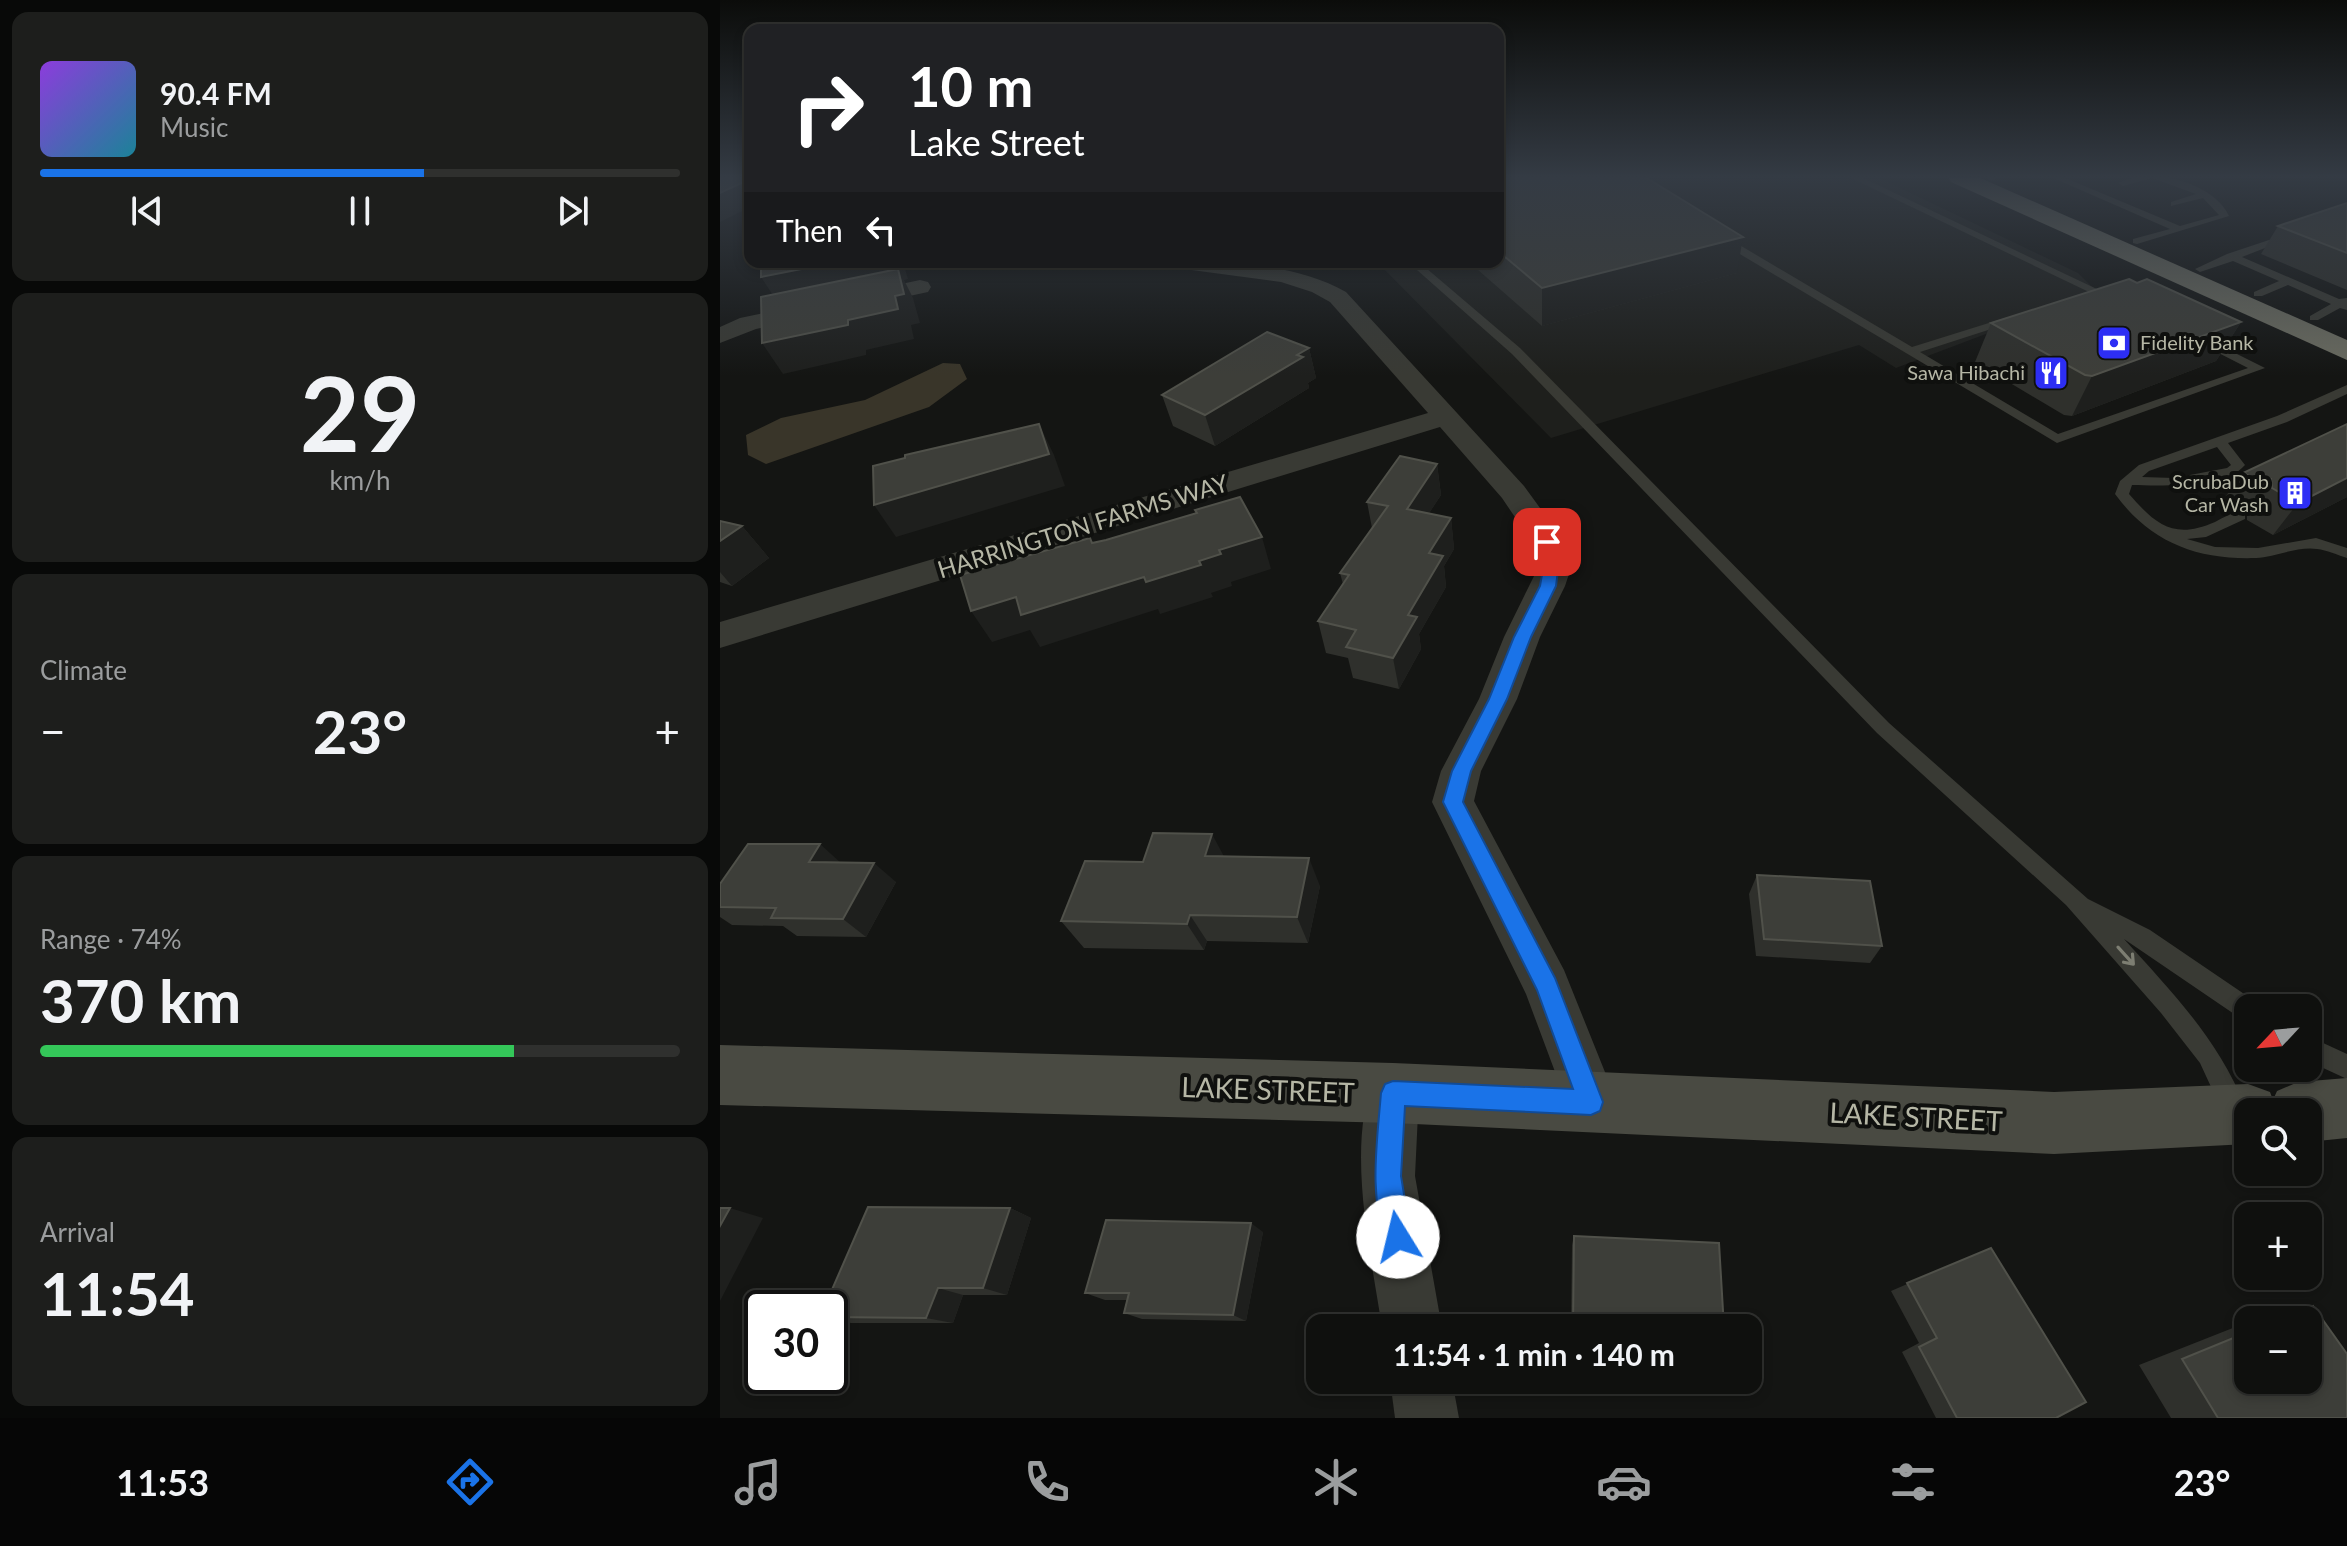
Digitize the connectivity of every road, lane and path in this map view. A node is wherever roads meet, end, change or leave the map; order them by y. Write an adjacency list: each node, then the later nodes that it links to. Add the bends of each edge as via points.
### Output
1 (1730, 243): 24 (lane)
2 (1993, 243): 12 (lane)
3 (2107, 243): 25 (highway)
4 (2142, 243): 9 (highway)
5 (2270, 243): 6 (lane)
6 (2231, 256): 9 (lane); 10 (lane)
7 (1219, 268): 29 (street, via 1296,279 1330,291)
8 (1420, 268): 36 (lane, via 1536,371 1883,728)
9 (2200, 269): 13 (highway)
10 (2288, 281): 13 (lane); 16 (lane)
11 (920, 287): 20 (street)
12 (2097, 292): 14 (lane); 15 (lane)
13 (2258, 294): 18 (highway)
14 (2073, 299)
15 (2124, 304)
16 (2344, 304): 18 (lane)
17 (2021, 316): 24 (lane)
18 (2314, 318): 21 (highway)
19 (720, 322): 20 (street)
20 (749, 323): 22 (street)
21 (2347, 331)
22 (720, 336)
23 (2191, 336): 24 (lane, via 2259,368 2057,439)
24 (1912, 351)
25 (2347, 351)
26 (2347, 389): 27 (lane)
27 (2325, 399): 28 (lane); 30 (lane)
28 (2347, 409)
29 (1445, 417): 35 (street, HARRINGTON FARMS WAY); 43 (street, via 1519,500 1550,553 1548,586 1461,771 1453,802 1547,986)
30 (2219, 441): 31 (lane, via 2144,468); 31 (lane, via 2238,465 2232,471 2174,482)
31 (2129, 481): 33 (lane, via 2122,494 2130,507)
32 (2240, 516): 33 (lane, via 2201,534)
33 (2168, 534): 34 (lane, via 2214,552 2258,553 2316,543)
34 (2347, 553)
35 (720, 635)
36 (2074, 898): 37 (lane); 42 (lane, one-way to 42, via 2169,1005 2208,1055)
37 (2234, 1000)
38 (2322, 1055): 39 (lane)
39 (2347, 1067)
40 (720, 1075): 41 (street, LAKE STREET)
41 (1393, 1093): 43 (street, LAKE STREET); 47 (street, via 1388,1176)
42 (2234, 1101)
43 (1591, 1102): 46 (street, LAKE STREET, via 2054,1123)
44 (2347, 1108): 45 (street)
45 (2322, 1110)
46 (2234, 1115)
47 (1410, 1314)
48 (1423, 1394): 49 (street)
49 (1427, 1418)

